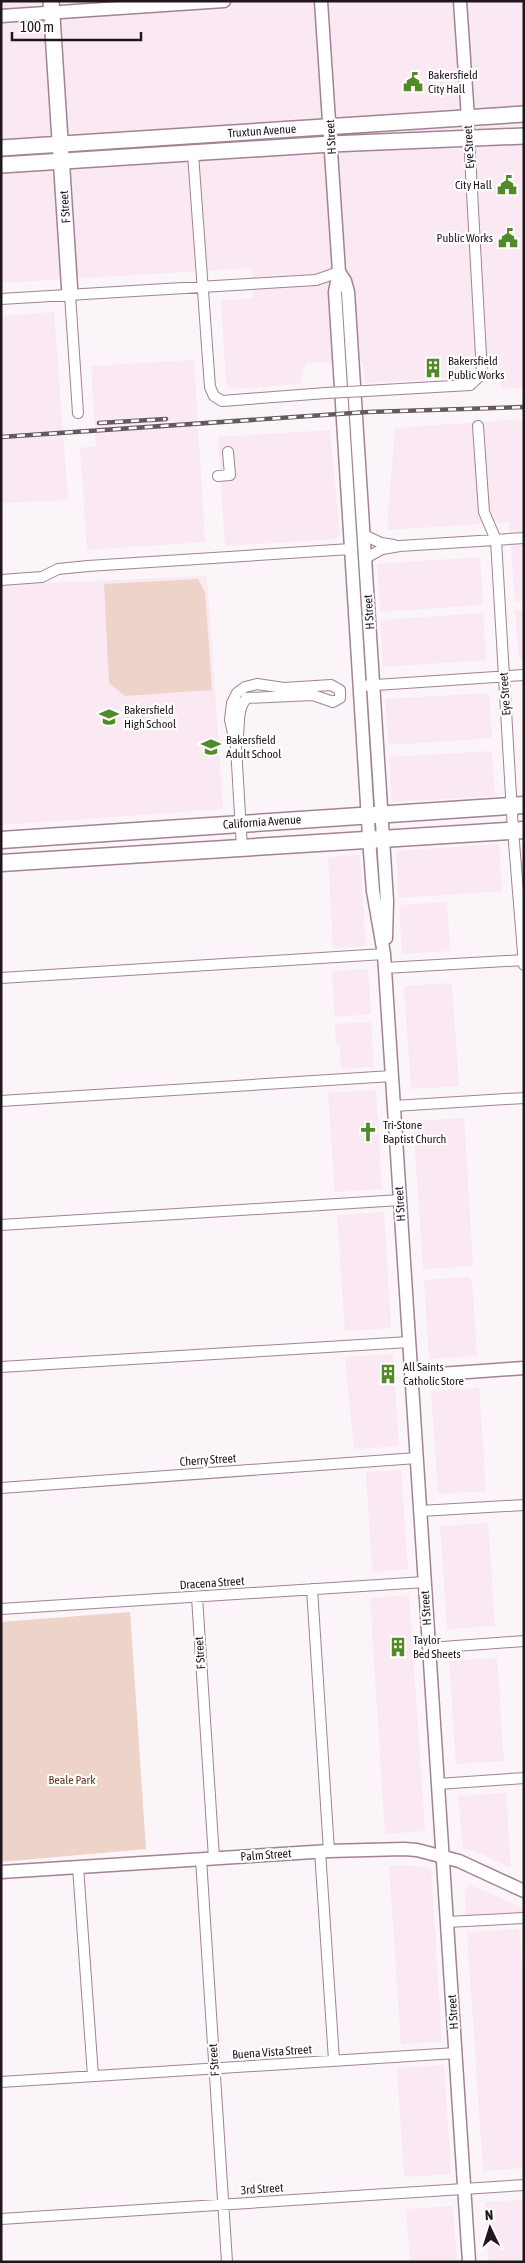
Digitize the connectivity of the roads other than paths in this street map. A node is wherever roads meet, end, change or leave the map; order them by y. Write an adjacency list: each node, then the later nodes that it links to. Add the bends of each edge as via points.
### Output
1 (224, 1): 4 (street)
2 (321, 1): 9 (street, H Street)
3 (460, 1): 8 (street, Eye Street)
4 (187, 2): 5 (street)
5 (51, 7): 6 (street); 12 (main road, F Street)
6 (1, 16)
7 (524, 114): 8 (main road, Truxtun Avenue)
8 (468, 118): 9 (main road, Truxtun Avenue); 11 (street, Eye Street)
9 (330, 125): 12 (main road, Truxtun Avenue); 13 (street, H Street)
10 (524, 136): 11 (main road, Truxtun Avenue)
11 (469, 139): 13 (main road, Truxtun Avenue); 20 (street, Eye Street, bridge, via 482,367 482,374 470,385 222,401 214,396 210,387)
12 (61, 144): 14 (main road, Truxtun Avenue); 16 (main road, F Street)
13 (331, 144): 15 (main road, Truxtun Avenue); 18 (street, H Street)
14 (1, 148)
15 (193, 154): 16 (main road, Truxtun Avenue); 20 (street)
16 (61, 162): 17 (main road, Truxtun Avenue); 22 (main road, F Street)
17 (1, 166)
18 (339, 272): 19 (street); 21 (street, H Street); 28 (street, H Street, via 348,292)
19 (308, 280): 20 (street); 21 (street)
20 (204, 286): 22 (street)
21 (335, 292): 32 (street, H Street)
22 (70, 295): 23 (street); 24 (street, F Street)
23 (1, 300)
24 (78, 413)
25 (478, 426): 30 (street, Eye Street, via 484,512)
26 (228, 452): 27 (street, via 230,475)
27 (218, 476)
28 (364, 535): 31 (street, via 381,543); 33 (street, H Street)
29 (524, 538): 30 (street)
30 (496, 540): 31 (street); 37 (street, Eye Street)
31 (400, 546): 33 (street)
32 (351, 549): 34 (street, via 58,568 42,578); 35 (street, via 359,557 363,590); 39 (street, H Street)
33 (366, 558): 35 (street, H Street)
34 (1, 580)
35 (370, 611): 38 (street, H Street)
36 (524, 675): 37 (street)
37 (504, 676): 38 (street); 41 (street, Eye Street)
38 (374, 685): 39 (street); 42 (street, H Street)
39 (361, 686): 42 (street, H Street)
40 (236, 747): 40 (street, via 242,705 247,698 313,695 333,702 340,698 340,690 331,685 244,686 234,697 230,714); 43 (street)
41 (518, 806): 42 (main road, California Avenue); 44 (street, Eye Street)
42 (375, 814): 43 (main road, California Avenue); 45 (street, H Street)
43 (240, 824): 46 (main road, California Avenue); 47 (street)
44 (518, 830): 45 (main road, California Avenue); 50 (street, Eye Street)
45 (377, 839): 47 (main road, California Avenue); 49 (street, H Street, via 374,891)
46 (1, 840)
47 (242, 848): 48 (main road, California Avenue)
48 (1, 863)
49 (384, 954): 52 (street, H Street); 53 (street)
50 (524, 960): 51 (street, Eye Street); 52 (street)
51 (524, 965)
52 (384, 968): 54 (street, H Street)
53 (1, 978)
54 (392, 1076): 56 (street); 57 (street, H Street)
55 (524, 1098): 57 (street)
56 (1, 1101)
57 (394, 1106): 58 (street, H Street)
58 (400, 1200): 59 (street); 60 (street, H Street)
59 (1, 1225)
60 (409, 1342): 61 (street); 63 (street, H Street)
61 (1, 1367)
62 (524, 1368): 63 (street)
63 (411, 1376): 64 (street, H Street)
64 (417, 1458): 65 (street, Cherry Street); 67 (street, H Street)
65 (1, 1488)
66 (524, 1505): 67 (street)
67 (420, 1511): 68 (street, H Street)
68 (425, 1582): 69 (street, Dracena Street); 73 (street, H Street)
69 (312, 1589): 70 (street, Dracena Street); 76 (street)
70 (197, 1597): 71 (street, Dracena Street); 78 (street, F Street)
71 (1, 1609)
72 (524, 1641): 73 (street)
73 (429, 1648): 75 (street, H Street)
74 (524, 1778): 75 (street)
75 (438, 1784): 77 (street, H Street)
76 (325, 1851): 77 (street, Palm Street, via 404,1849); 78 (street, Palm Street); 85 (street)
77 (443, 1857): 81 (street, Palm Street, via 475,1867); 83 (street, H Street)
78 (207, 1859): 79 (street, Palm Street); 86 (street, F Street)
79 (78, 1867): 80 (street, Palm Street); 87 (street)
80 (1, 1872)
81 (524, 1891)
82 (524, 1918): 83 (street)
83 (447, 1922): 84 (street, H Street)
84 (456, 2052): 85 (street, Buena Vista Street); 90 (street, H Street)
85 (334, 2060): 86 (street, Buena Vista Street)
86 (215, 2068): 87 (street, Buena Vista Street); 91 (street, F Street)
87 (94, 2076): 88 (street, Buena Vista Street)
88 (1, 2082)
89 (524, 2185): 90 (street, 3rd Street)
90 (464, 2189): 91 (street, 3rd Street); 94 (street, H Street)
91 (222, 2204): 92 (street, 3rd Street); 93 (street, F Street)
92 (1, 2219)
93 (227, 2262)
94 (469, 2262)

